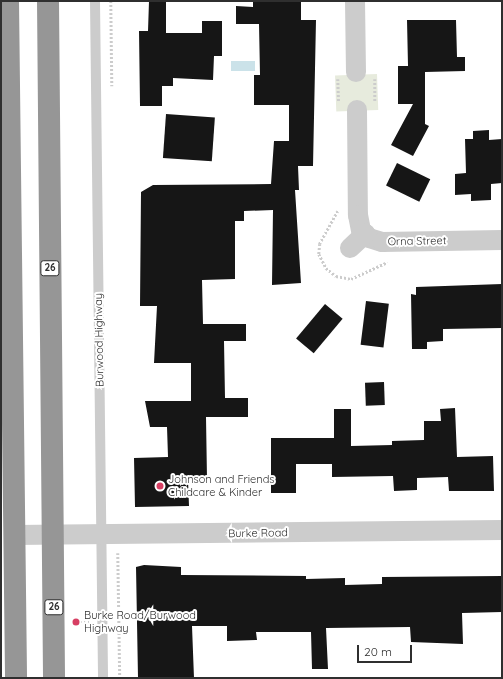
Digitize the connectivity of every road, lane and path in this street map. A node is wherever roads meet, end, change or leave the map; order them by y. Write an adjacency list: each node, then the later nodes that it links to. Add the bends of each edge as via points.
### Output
1 (8, 1): 5 (highway)
2 (48, 1): 16 (highway, 26)
3 (95, 1): 17 (lane, Burwood Highway)
4 (355, 1): 6 (street)
5 (5, 64): 7 (highway)
6 (356, 72)
7 (5, 104): 9 (highway)
8 (357, 110): 10 (street, via 358,215)
9 (6, 209): 13 (highway)
10 (365, 234): 11 (street, Orna Street, via 382,242); 12 (street)
11 (502, 240)
12 (350, 248)
13 (7, 308): 15 (highway)
14 (502, 530): 17 (street, Burke Road)
15 (8, 535): 16 (street, Burke Road); 21 (highway)
16 (53, 535): 17 (street, Burke Road); 22 (highway, 26)
17 (101, 535): 23 (lane, Burwood Highway)
18 (118, 554): 24 (path)
19 (76, 622): 20 (path)
20 (96, 622)
21 (16, 678)
22 (54, 678)
23 (103, 678)
24 (120, 678)

